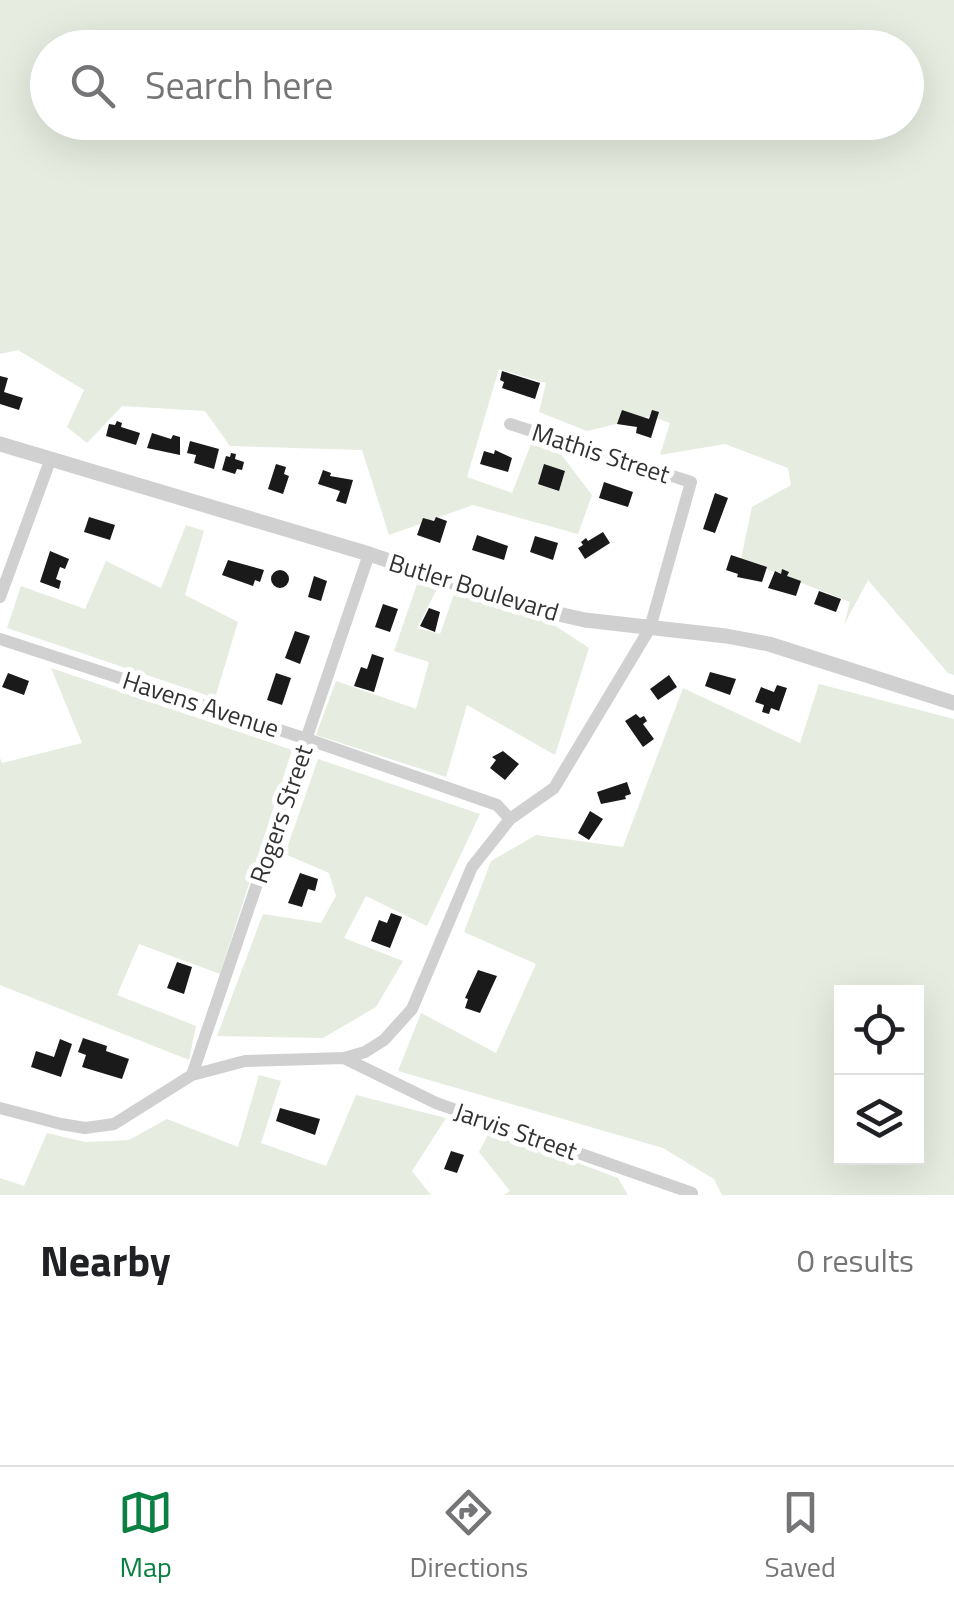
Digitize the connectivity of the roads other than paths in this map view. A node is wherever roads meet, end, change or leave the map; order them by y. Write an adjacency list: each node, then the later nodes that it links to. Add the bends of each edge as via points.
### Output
1 (510, 424): 6 (street, Mathis Street, via 691,482)
2 (0, 444): 3 (street, Butler Boulevard)
3 (51, 458): 4 (street, Butler Boulevard); 5 (street)
4 (370, 554): 6 (street, Butler Boulevard, via 527,607); 9 (street, Rogers Street)
5 (0, 597)
6 (650, 628): 8 (street, Butler Boulevard, via 769,644); 10 (street, via 562,778)
7 (0, 640): 9 (street, Havens Avenue)
8 (954, 703)
9 (307, 739): 10 (street, Havens Avenue, via 497,805); 12 (street, Rogers Street)
10 (510, 818): 11 (street, via 472,867 412,1009 384,1040)
11 (344, 1058): 12 (street, via 246,1062); 14 (street, Jarvis Street, via 436,1103)
12 (192, 1075): 13 (street, via 114,1124 85,1128)
13 (0, 1108)
14 (692, 1193)

